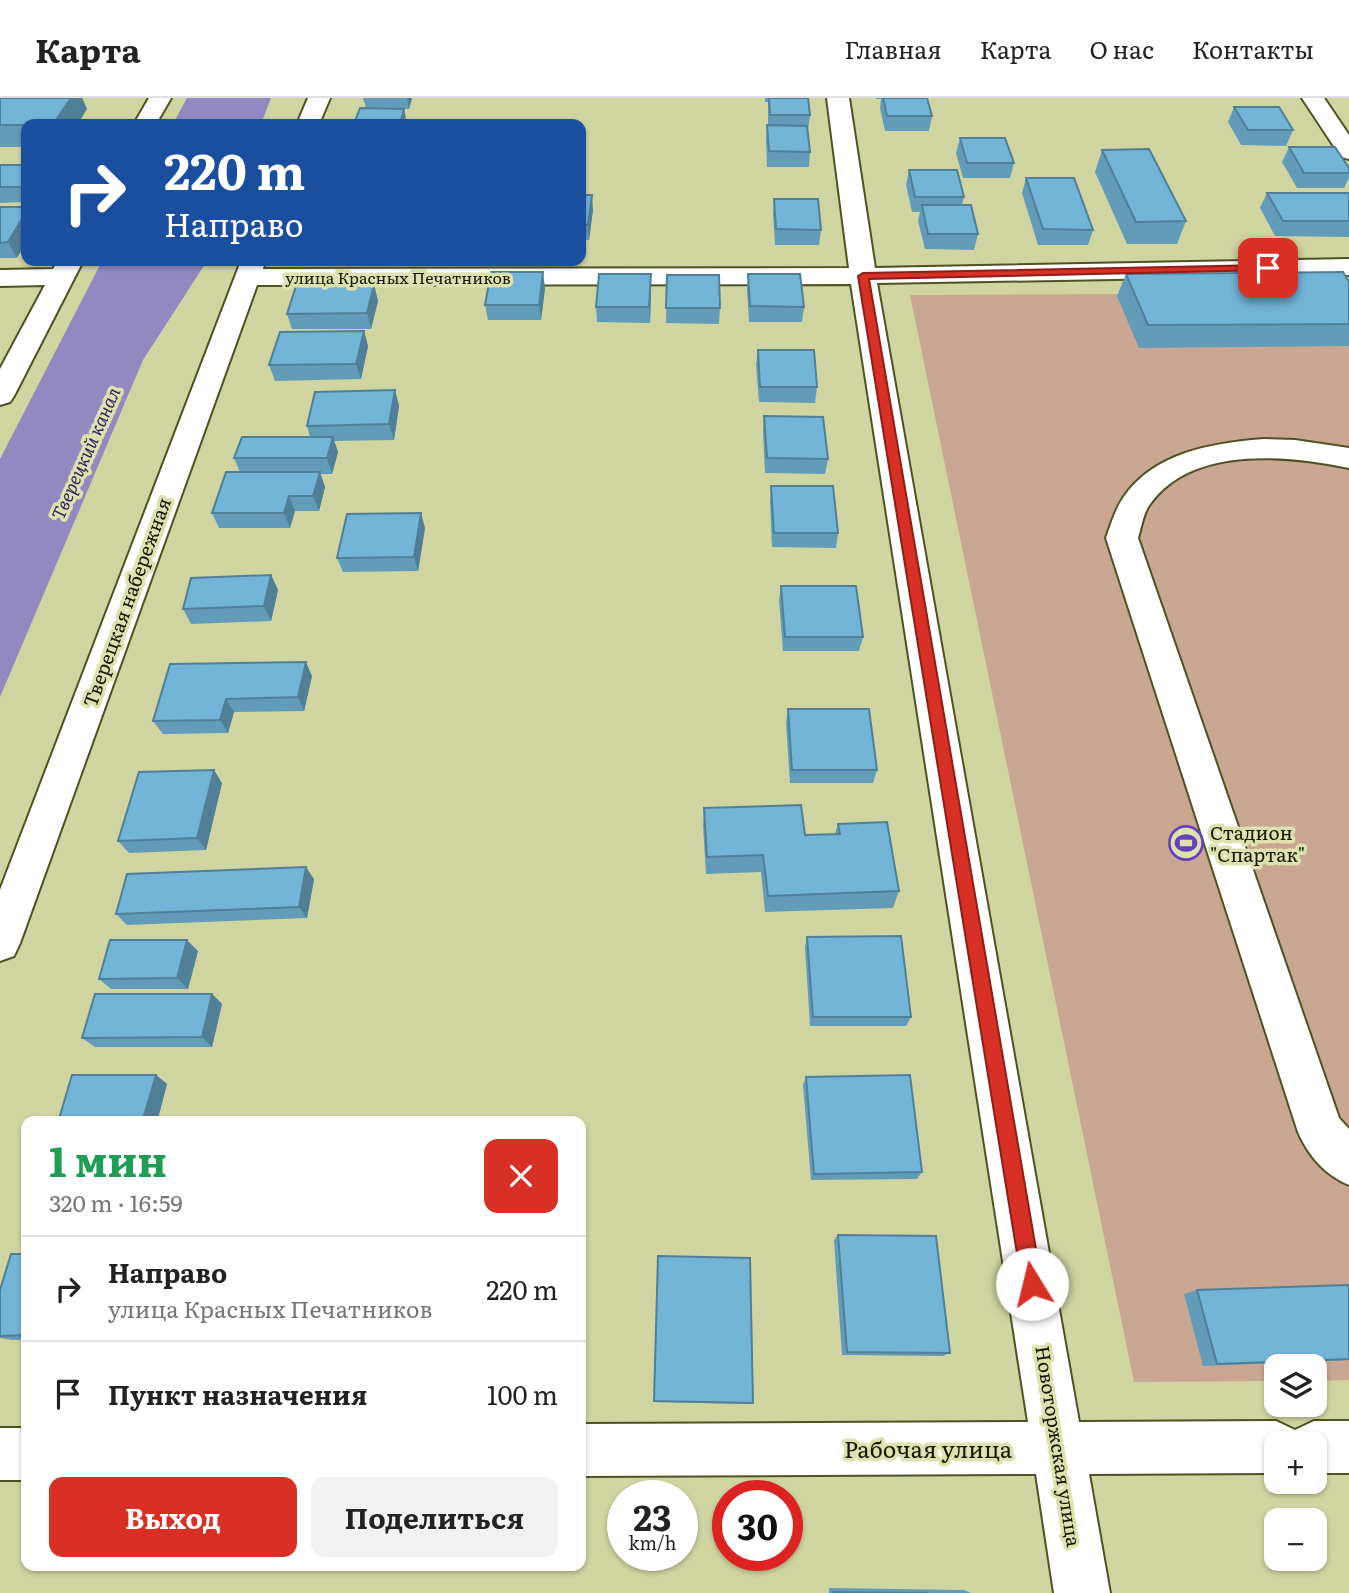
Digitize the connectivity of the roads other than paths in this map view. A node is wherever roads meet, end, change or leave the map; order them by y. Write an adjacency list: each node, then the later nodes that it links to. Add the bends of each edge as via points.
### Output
1 (160, 98): 5 (street)
2 (319, 98): 6 (street)
3 (838, 98): 11 (street, Новоторжская улица)
4 (1313, 98): 7 (street)
5 (148, 119)
6 (310, 119)
7 (1349, 152)
8 (1349, 267): 11 (street, улица Красных Печатников)
9 (65, 269): 12 (street); 13 (street)
10 (249, 269): 11 (street, улица Красных Печатников); 15 (street, Тверецкая набережная)
11 (863, 276): 17 (street, Новоторжская улица)
12 (0, 278)
13 (0, 396)
14 (1349, 458): 16 (street, via 1319,451 1252,448 1204,457 1160,478 1135,503 1122,538 1321,1132)
15 (0, 943)
16 (1349, 1162)
17 (1059, 1447): 18 (street, Рабочая улица); 21 (street, Рабочая улица); 24 (street, Новоторжская улица)
18 (1264, 1447)
19 (1327, 1447): 20 (street)
20 (1349, 1447)
21 (586, 1450)
22 (0, 1454): 23 (street)
23 (21, 1454)
24 (1083, 1593)

